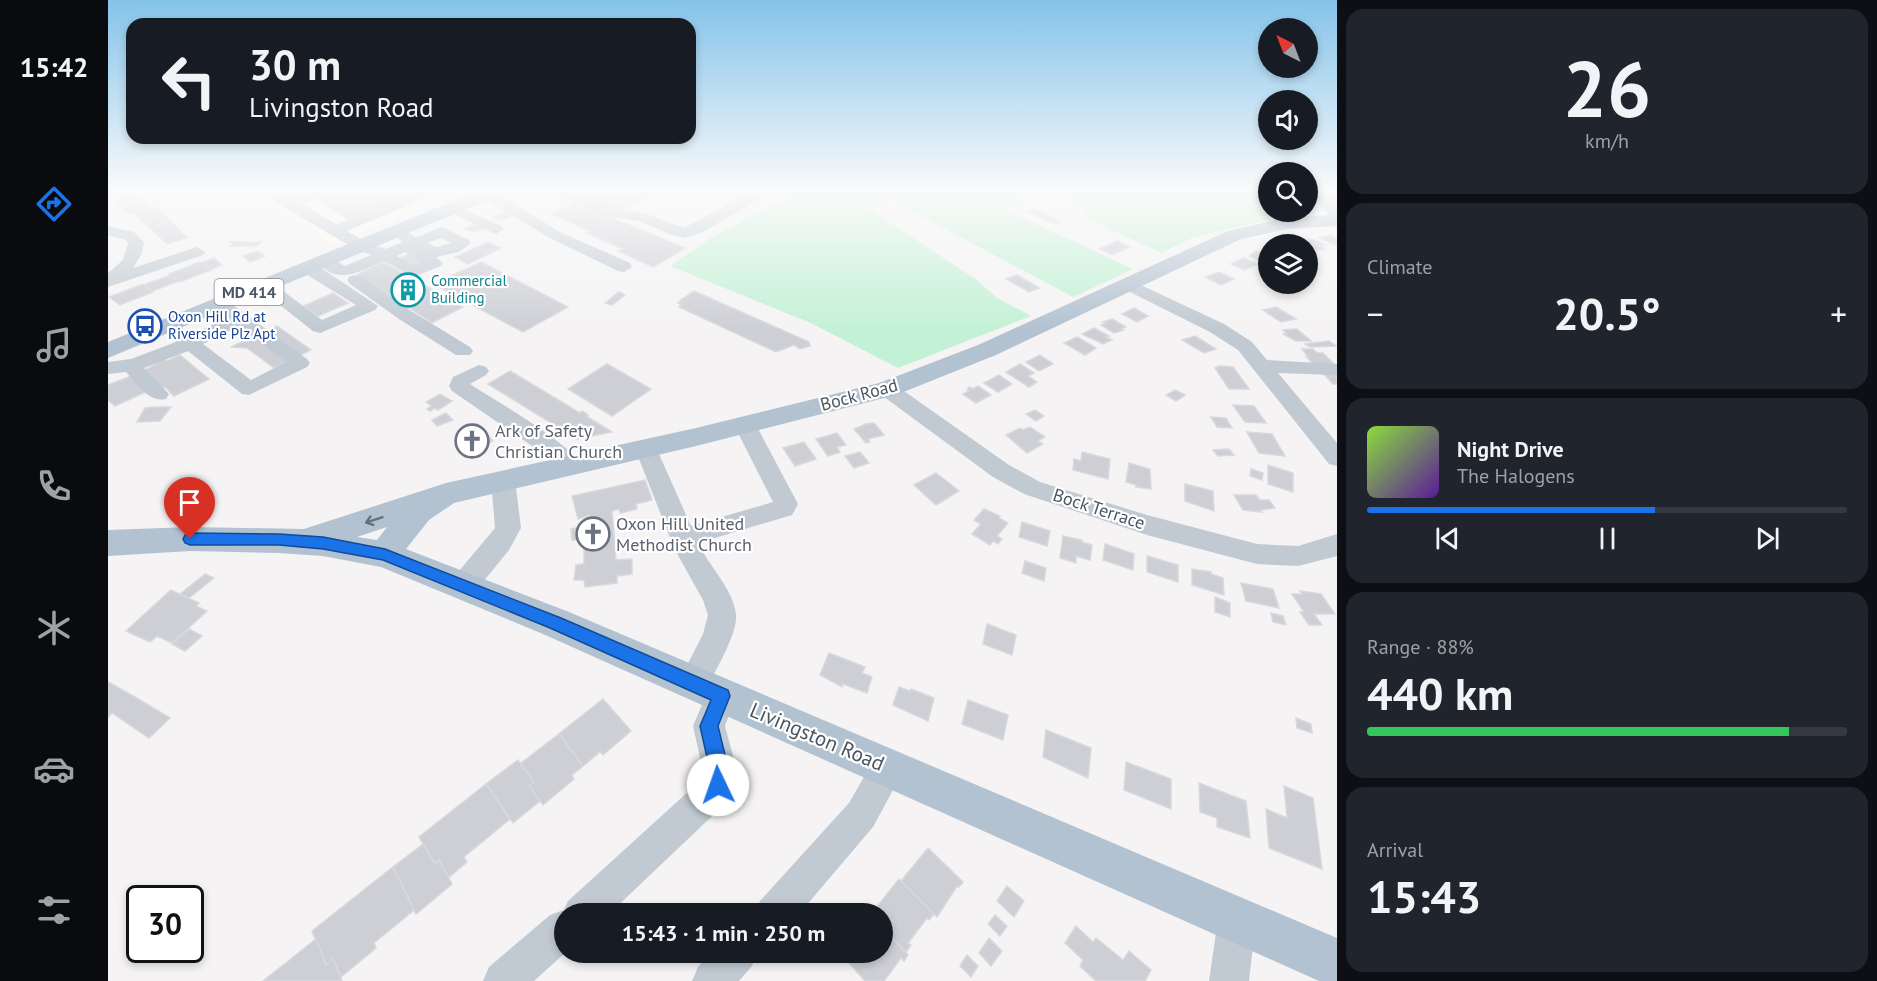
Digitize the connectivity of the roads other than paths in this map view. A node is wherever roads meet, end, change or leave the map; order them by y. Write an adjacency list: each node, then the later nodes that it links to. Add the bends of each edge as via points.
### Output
1 (131, 237): 9 (street, via 136,242 135,254)
2 (346, 237): 8 (street)
3 (383, 237): 8 (main road, MD 414)
4 (406, 237): 7 (street)
5 (557, 237): 11 (street)
6 (1231, 237): 14 (main road, Bock Road)
7 (416, 243)
8 (362, 246): 10 (main road, MD 414); 12 (street, via 385,255)
9 (128, 264): 13 (street); 13 (street, via 194,248)
10 (317, 264): 12 (street); 15 (main road, MD 414); 15 (street, via 369,306 320,327)
11 (624, 267)
12 (344, 272): 21 (street)
13 (108, 282)
14 (1128, 284): 23 (street, via 1229,335); 27 (main road, Bock Road, via 987,350)
15 (265, 286): 16 (main road, MD 414)
16 (220, 304): 17 (street); 18 (main road, MD 414)
17 (240, 319): 19 (street); 19 (street, via 300,363 249,389)
18 (168, 326): 19 (street); 20 (main road, MD 414)
19 (188, 342): 22 (street)
20 (111, 346)
21 (463, 351)
22 (130, 366): 24 (street); 28 (street)
23 (1263, 366): 25 (street); 31 (street)
24 (108, 368)
25 (1331, 369)
26 (479, 371): 32 (street, via 460,381 459,386)
27 (887, 389): 29 (main road, Bock Road); 38 (street, Bock Terrace, via 1001,471 1049,494 1257,554 1298,556)
28 (159, 394)
29 (745, 425): 30 (main road, Bock Road); 35 (street, via 786,504)
30 (646, 449): 32 (main road, Bock Road); 35 (street)
31 (1337, 458)
32 (570, 465): 33 (main road, Bock Road)
33 (503, 480): 34 (main road, Bock Road); 40 (street, via 508,528)
34 (429, 501): 36 (main road, one-way to 36); 39 (main road, Bock Road, via 414,514)
35 (683, 538): 41 (street, via 722,615)
36 (304, 541): 37 (main road, Livingston Road, via 190,539); 39 (main road, Livingston Road)
37 (108, 543)
38 (1337, 544)
39 (385, 555): 40 (main road, Livingston Road)
40 (464, 585): 41 (main road, Livingston Road)
41 (707, 690): 42 (main road, Livingston Road); 43 (street, via 709,726 720,771 715,790)
42 (888, 768): 44 (street, via 861,815); 45 (main road, Livingston Road)
43 (593, 903)
44 (783, 903)
45 (1237, 919): 48 (main road, Livingston Road); 51 (street)
46 (554, 938): 49 (street)
47 (728, 963): 50 (street)
48 (1337, 963)
49 (503, 981)
50 (712, 981)
51 (1229, 981)

